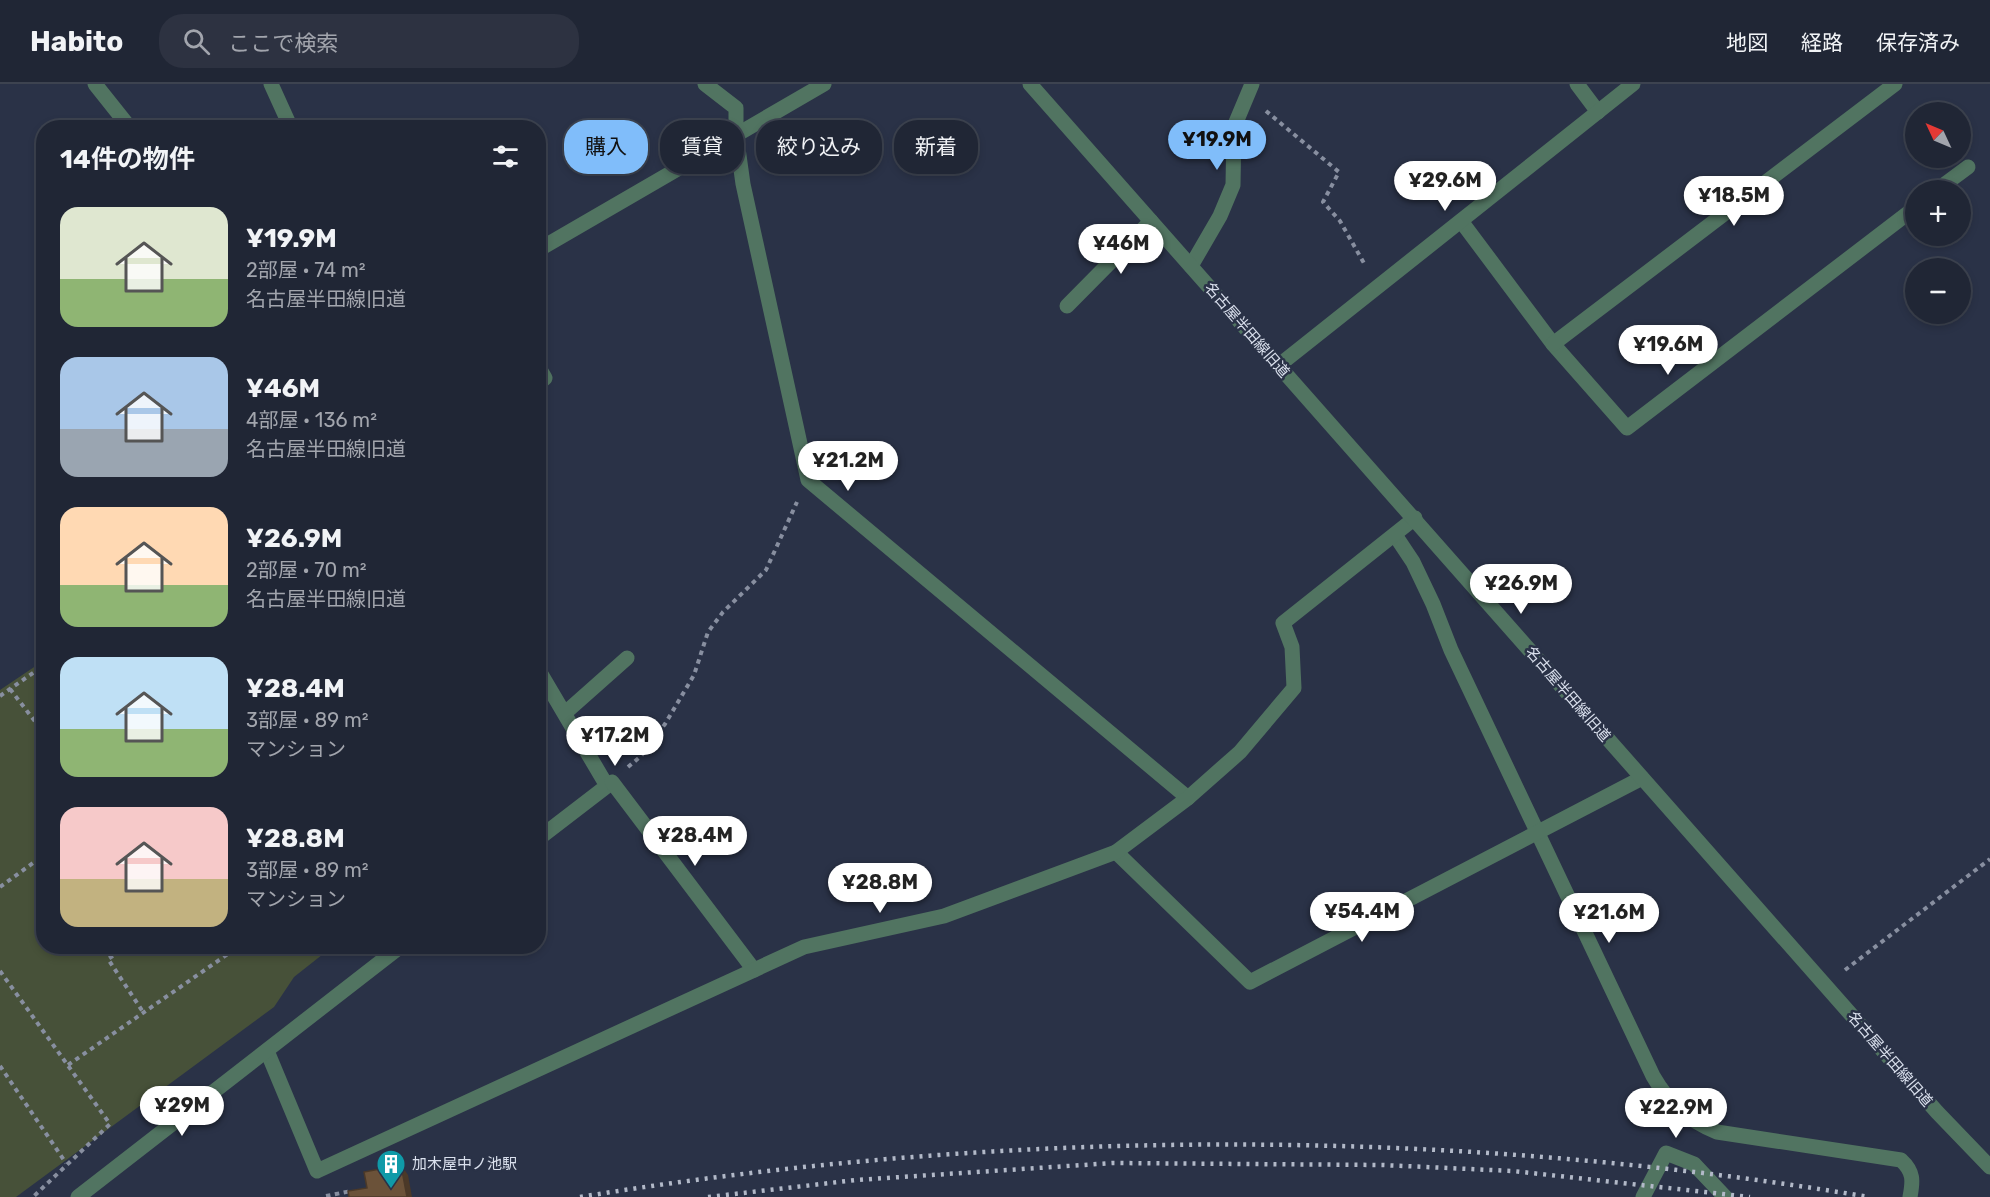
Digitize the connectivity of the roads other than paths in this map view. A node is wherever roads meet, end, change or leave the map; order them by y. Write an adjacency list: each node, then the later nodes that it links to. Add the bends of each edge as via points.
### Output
1 (95, 84): 11 (street)
2 (271, 84): 12 (street)
3 (705, 84): 13 (street, via 736,108)
4 (825, 84): 14 (street)
5 (1030, 84): 21 (street, 名古屋半田線旧道)
6 (1252, 84): 23 (street, via 1234,127 1233,185)
7 (1577, 84): 10 (street)
8 (1633, 84): 10 (street)
9 (1895, 84): 25 (street)
10 (1598, 112): 20 (street)
11 (124, 120)
12 (287, 120)
13 (736, 120)
14 (744, 130)
15 (1965, 168): 18 (street)
16 (668, 174): 22 (street)
17 (742, 174): 34 (street, via 808,480)
18 (1950, 180)
19 (1905, 215): 25 (street, via 1627,428)
20 (1461, 220): 25 (street); 26 (street)
21 (1151, 221): 23 (street, 名古屋半田線旧道); 24 (street)
22 (546, 245)
23 (1191, 266): 26 (street, 名古屋半田線旧道)
24 (1067, 306)
25 (1553, 344)
26 (1278, 366): 27 (street, 名古屋半田線旧道)
27 (1416, 518): 28 (street); 32 (street, 名古屋半田線旧道)
28 (1395, 535): 34 (street, via 1283,623 1292,647 1294,688 1240,752); 35 (street, via 1423,583 1451,650)
29 (627, 658): 31 (street)
30 (546, 682): 31 (street)
31 (565, 713): 36 (street, via 607,786)
32 (1642, 778): 35 (street); 41 (street, 名古屋半田線旧道)
33 (612, 782): 39 (street)
34 (1188, 798): 37 (street)
35 (1540, 832): 37 (street, via 1250,982); 45 (street, via 1653,1076 1673,1106 1717,1132 1901,1160 1910,1169 1913,1180)
36 (546, 833)
37 (1116, 852): 39 (street, via 944,916 804,947)
38 (391, 954): 40 (street)
39 (754, 970): 40 (street, via 317,1171)
40 (267, 1051): 42 (street)
41 (1990, 1167)
42 (78, 1197)
43 (1643, 1197): 44 (street, via 1666,1153 1694,1164)
44 (1725, 1197)
45 (1910, 1197)

